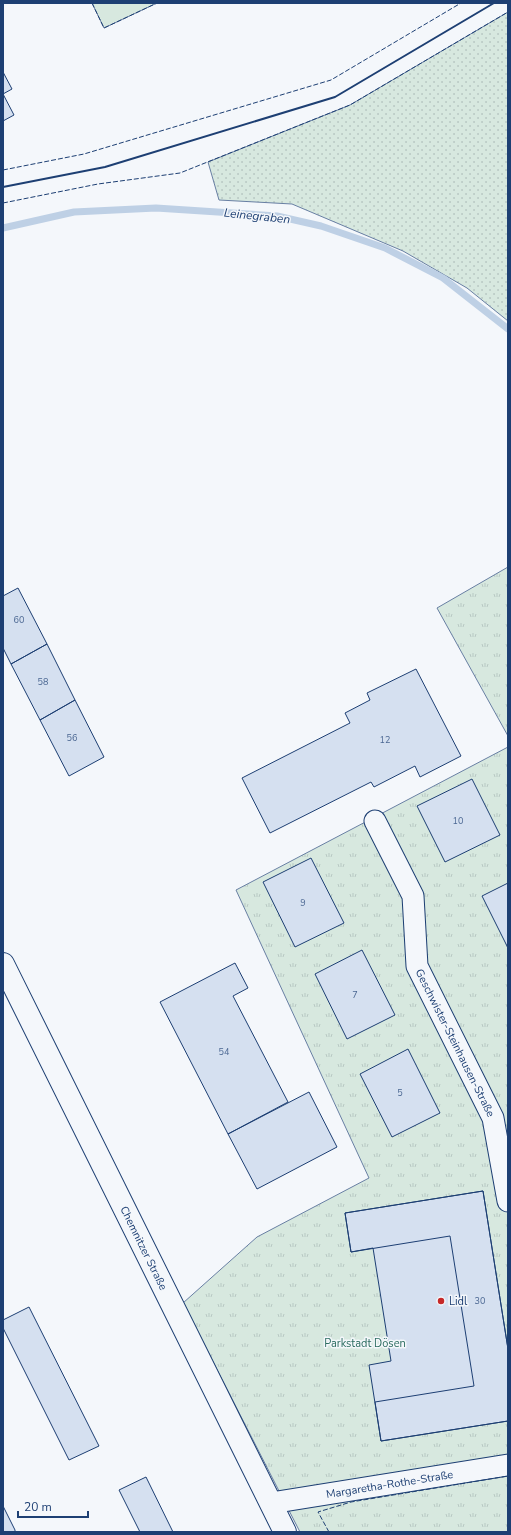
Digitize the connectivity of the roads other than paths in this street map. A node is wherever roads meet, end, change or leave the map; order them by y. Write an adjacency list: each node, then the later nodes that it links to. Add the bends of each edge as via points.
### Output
1 (375, 821): 3 (street, Geschwister-Steinhausen-Straße, via 413,896 417,966 493,1118)
2 (3, 964): 5 (main road, Chemnitzer Straße)
3 (508, 1202)
4 (508, 1465): 5 (street, Margaretha-Rothe-Straße)
5 (271, 1503): 6 (main road, Chemnitzer Straße)
6 (285, 1532)

